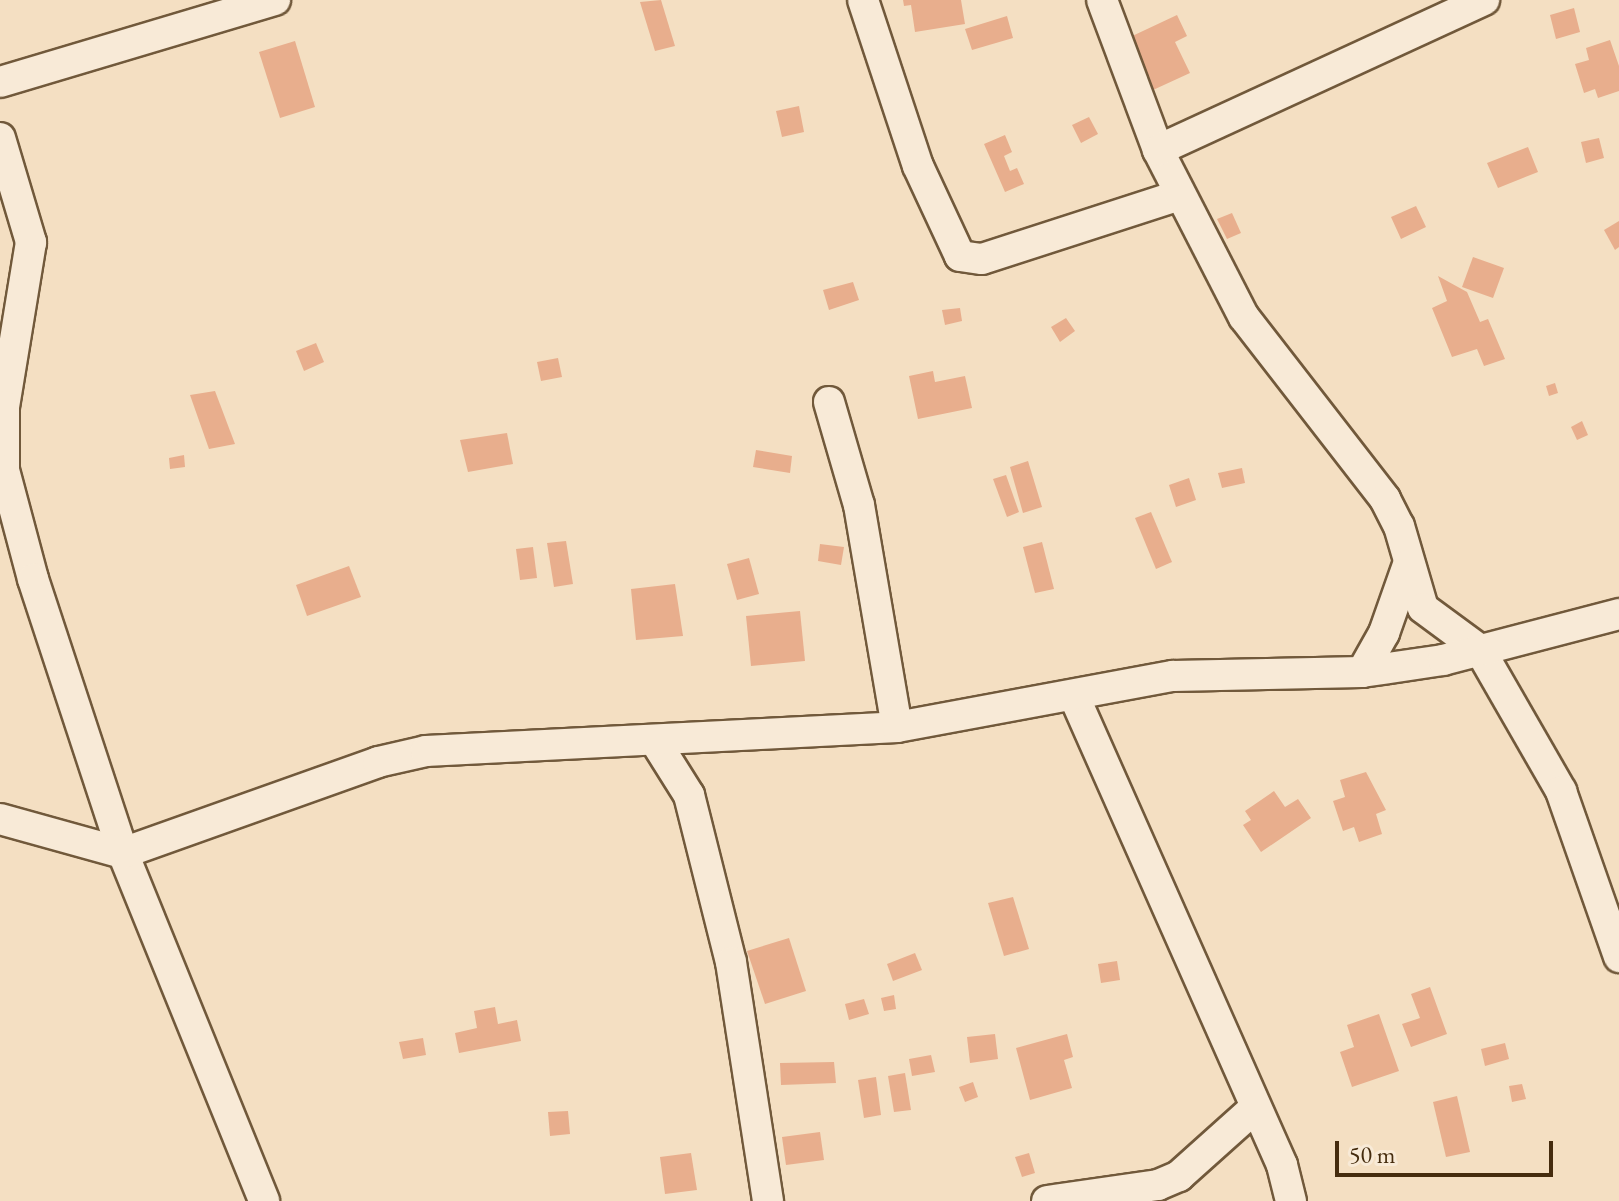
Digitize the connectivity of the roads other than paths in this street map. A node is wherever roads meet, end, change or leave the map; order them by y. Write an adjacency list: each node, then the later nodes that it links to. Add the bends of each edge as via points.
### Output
1 (275, 0): 5 (street)
2 (863, 0): 8 (street, via 918,166 960,256 982,259)
3 (1102, 0): 7 (street)
4 (1484, 0): 7 (street)
5 (0, 82)
6 (0, 138): 18 (street, via 31,242 4,406 4,470)
7 (1158, 150): 8 (street)
8 (1180, 195): 10 (street, via 1244,317 1385,499 1399,526)
9 (829, 402): 15 (street, via 859,505)
10 (1408, 565): 12 (street, via 1423,608); 13 (street, via 1384,633)
11 (1619, 614): 12 (street)
12 (1480, 650): 13 (street); 19 (street, via 1561,791)
13 (1362, 672): 14 (street, via 1173,676)
14 (1074, 696): 15 (street); 20 (street)
15 (897, 727): 16 (street)
16 (655, 741): 18 (street, via 426,751 378,762); 22 (street, via 689,795 731,962)
17 (0, 819): 18 (street)
18 (123, 853): 21 (street)
19 (1619, 957)
20 (1256, 1107): 23 (street, via 1179,1176 1158,1185); 24 (street, via 1282,1165)
21 (264, 1201)
22 (768, 1201)
23 (1047, 1201)
24 (1291, 1201)

